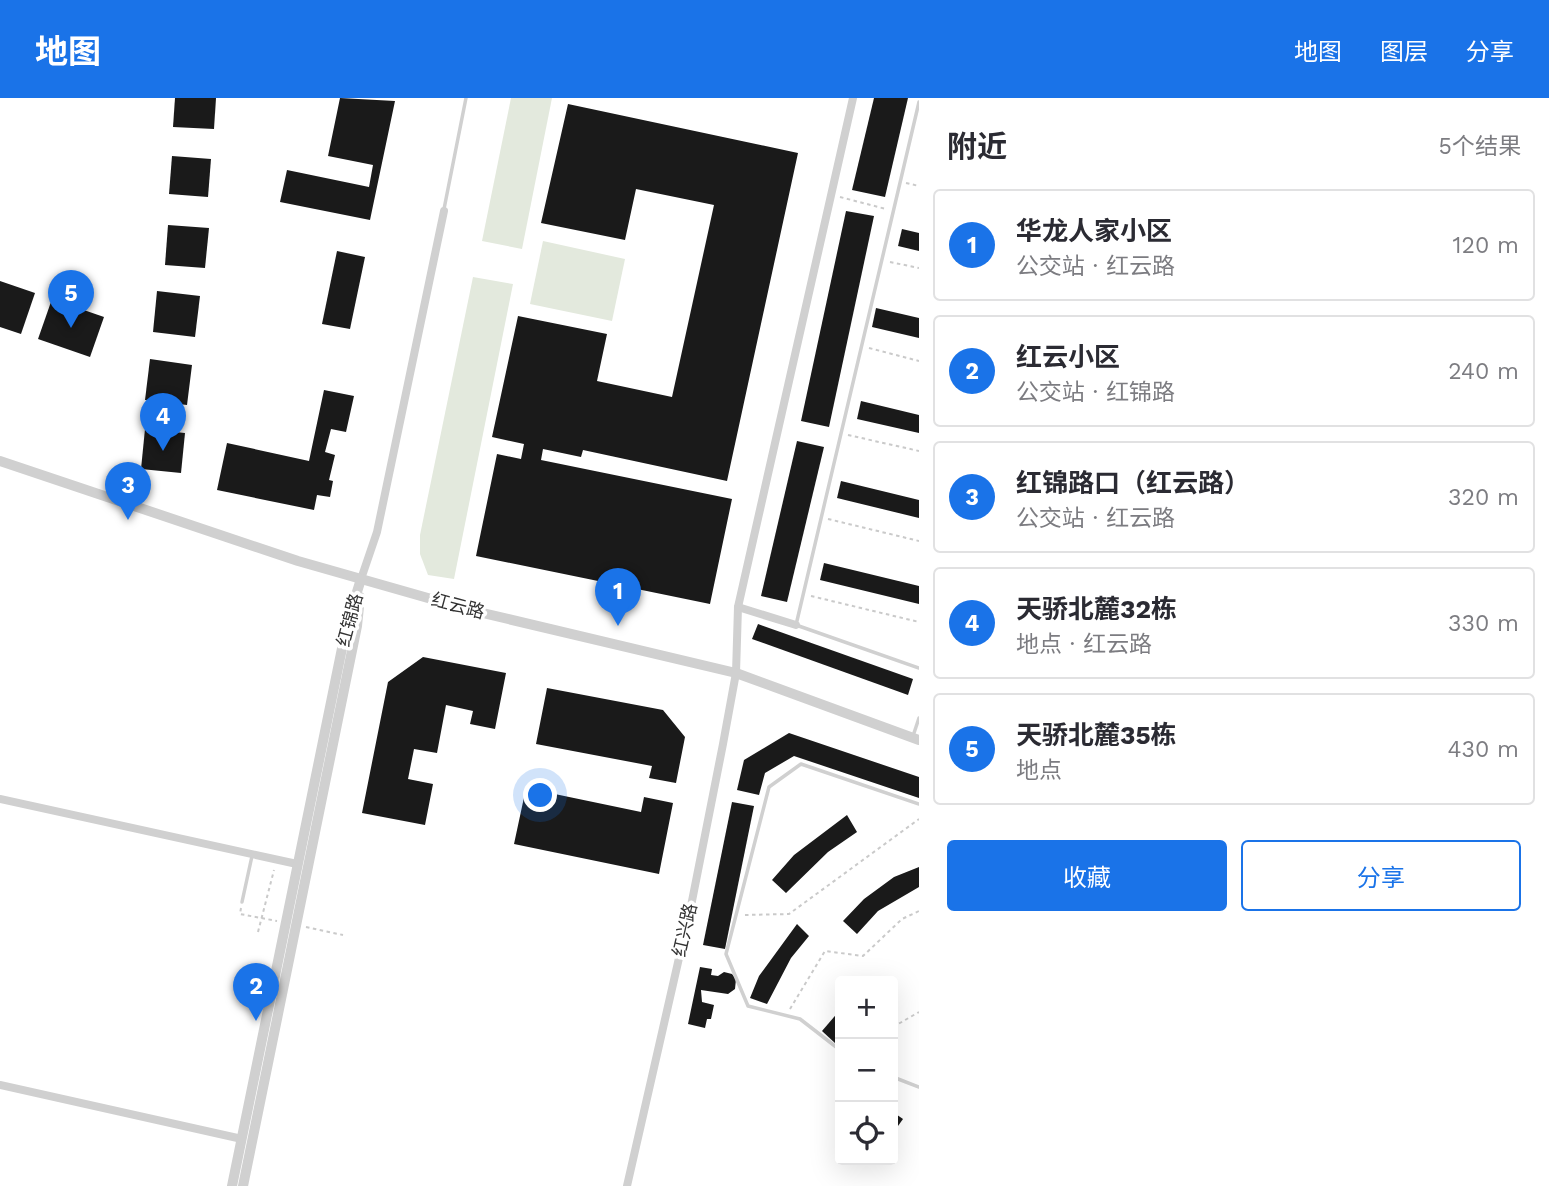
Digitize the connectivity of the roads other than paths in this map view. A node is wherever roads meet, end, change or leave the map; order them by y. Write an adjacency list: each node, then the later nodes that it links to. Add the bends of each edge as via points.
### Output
1 (466, 98): 4 (lane)
2 (853, 98): 7 (street, 红兴路)
3 (919, 102): 8 (lane)
4 (444, 211): 6 (street, via 377,533)
5 (0, 461): 6 (street, 红云路)
6 (361, 579): 10 (street, 红云路, via 470,610); 16 (street, 红锦路, via 347,624); 24 (street, 红锦路, via 357,626)
7 (738, 607): 8 (street); 10 (street, 红兴路)
8 (796, 625): 9 (lane)
9 (919, 668)
10 (736, 673): 12 (street, 红云路); 25 (street, 红兴路, via 692,901)
11 (919, 718): 12 (lane)
12 (916, 739)
13 (0, 799): 15 (street)
14 (919, 804): 18 (lane, via 801,764 769,787 726,954 748,1006 800,1019)
15 (253, 855): 16 (street); 17 (lane)
16 (298, 864): 22 (street, 红锦路)
17 (242, 902)
18 (835, 1046)
19 (898, 1079): 21 (lane)
20 (0, 1085): 22 (street)
21 (919, 1087)
22 (242, 1139): 23 (street, 红锦路)
23 (232, 1186)
24 (243, 1186)
25 (627, 1186)

